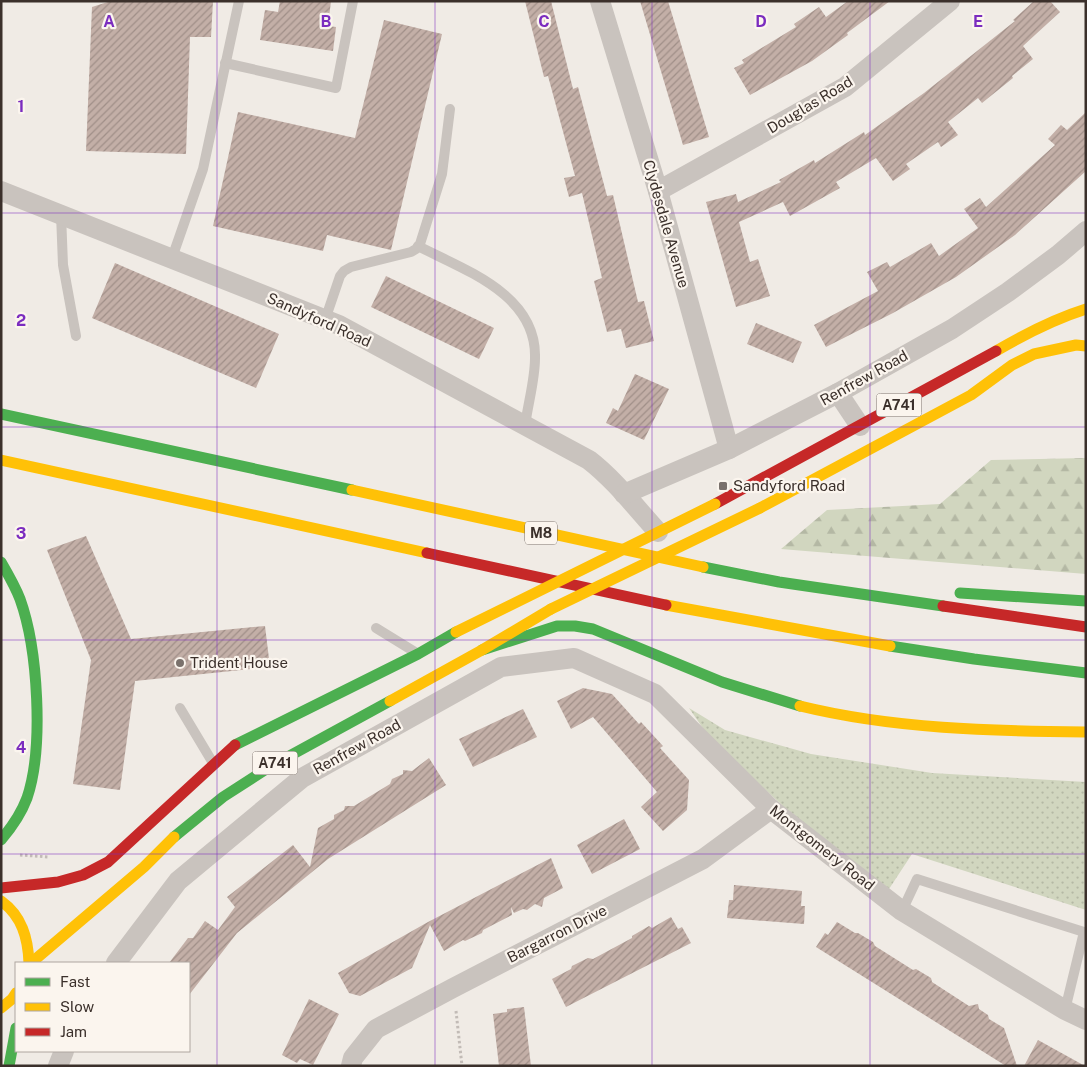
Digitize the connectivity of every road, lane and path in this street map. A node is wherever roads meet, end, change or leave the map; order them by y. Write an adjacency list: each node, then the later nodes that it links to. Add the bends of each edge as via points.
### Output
1 (239, 1): 5 (lane)
2 (353, 1): 5 (lane, via 336,88)
3 (600, 1): 8 (street, Clydesdale Avenue)
4 (950, 1): 8 (street, Douglas Road, via 845,87)
5 (226, 63): 12 (lane, via 203,169)
6 (450, 109): 11 (lane, via 442,174)
7 (1, 190): 9 (street, Sandyford Road)
8 (658, 191): 23 (street, Clydesdale Avenue)
9 (61, 214): 12 (street, Sandyford Road); 15 (lane, via 63,265)
10 (1086, 231): 18 (street, Renfrew Road, via 1058,256 952,329)
11 (418, 246): 14 (lane, via 411,252 344,271); 21 (lane, via 492,285 511,299 524,316 533,339 535,357)
12 (172, 258): 14 (street, Sandyford Road)
13 (1086, 309): 22 (main road, A741, via 1035,328)
14 (325, 320): 21 (street, Sandyford Road)
15 (76, 336)
16 (1086, 346): 19 (main road, A741, via 1076,345 1034,354 1012,365)
17 (1004, 384): 19 (main road, A741)
18 (838, 393): 22 (street); 23 (street, Renfrew Road)
19 (971, 395): 34 (main road, A741, bridge, via 760,508 551,609)
20 (1, 414): 28 (main road, M8, via 530,531)
21 (525, 426): 25 (street, Sandyford Road, via 589,460)
22 (860, 426): 26 (main road, A741, bridge)
23 (729, 449): 25 (street, Renfrew Road)
24 (1, 460): 37 (main road, via 732,618 877,646)
25 (624, 494): 26 (street, Sandyford Road)
26 (658, 532): 35 (main road, A741, bridge)
27 (1, 562): 42 (main road, via 16,592 31,640 36,731 29,790 15,823)
28 (779, 582): 29 (main road); 32 (main road, M8)
29 (918, 591)
30 (947, 593): 31 (main road)
31 (1086, 601)
32 (1086, 627)
33 (376, 628): 35 (lane)
34 (482, 650): 39 (main road, via 557,626 575,626 592,629 715,680 802,707 955,729); 49 (main road, A741, via 271,766 223,797)
35 (418, 654): 40 (main road, A741, via 235,745)
36 (574, 658): 41 (street, Montgomery Road, via 655,694); 50 (street, Renfrew Road, via 502,667 302,778 178,881)
37 (1086, 673)
38 (180, 708): 40 (lane)
39 (1086, 732)
40 (214, 764): 45 (main road, A741, via 108,862 83,875 58,882)
41 (771, 809): 47 (street, Montgomery Road); 51 (street, Bargarron Drive, via 703,859)
42 (1, 840)
43 (16, 854): 44 (path)
44 (56, 856)
45 (1, 888)
46 (1, 902): 48 (main road, via 20,921 29,946)
47 (902, 911): 54 (street, Montgomery Road); 54 (lane, via 917,879 1084,932)
48 (30, 962)
49 (31, 962)
50 (117, 962)
51 (453, 988): 60 (street, Bargarron Drive, via 376,1029 353,1058); 61 (path)
52 (15, 994): 53 (main road)
53 (1, 1008)
54 (1065, 1010): 55 (street, Montgomery Road)
55 (1086, 1020)
56 (15, 1033): 58 (main road)
57 (64, 1052): 59 (street)
58 (9, 1066)
59 (58, 1066)
60 (351, 1066)
61 (462, 1066)

